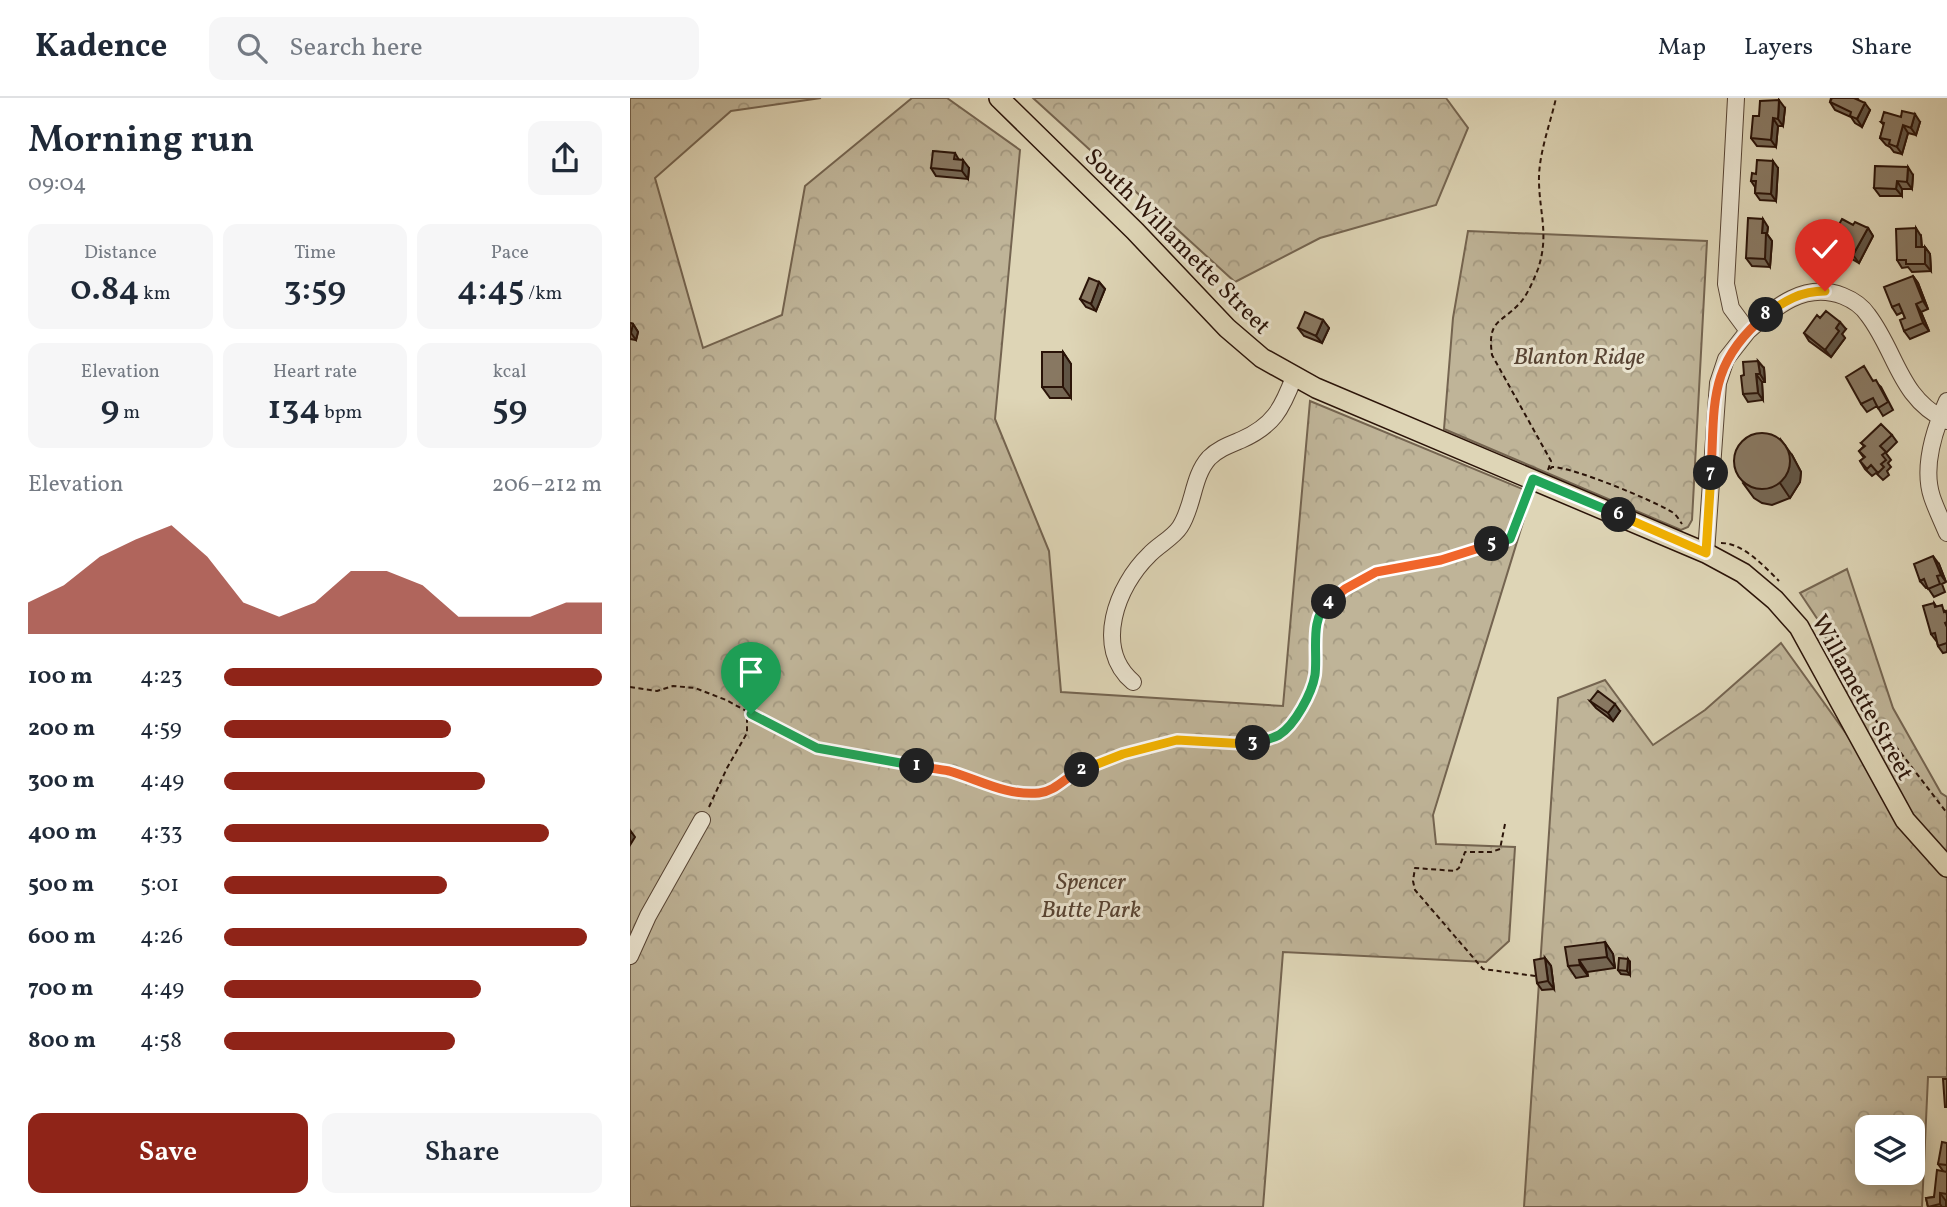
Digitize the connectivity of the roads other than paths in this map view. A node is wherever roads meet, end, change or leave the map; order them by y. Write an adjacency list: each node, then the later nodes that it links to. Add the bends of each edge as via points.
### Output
1 (999, 98): 4 (main road, South Willamette Street, via 1227,328 1262,358)
2 (1736, 98): 3 (street, via 1726,284 1731,308)
3 (1748, 331): 6 (street, via 1784,302 1805,293 1825,291 1853,300 1868,313 1916,399); 9 (street, via 1726,359 1718,383)
4 (1294, 377): 7 (main road, South Willamette Street); 10 (street, via 1272,420 1253,435 1221,448 1203,466 1180,526 1126,582 1113,619 1112,640 1117,661)
5 (1947, 401): 6 (street)
6 (1943, 419): 8 (street, via 1930,458 1928,483)
7 (1538, 481): 9 (main road, Willamette Street)
8 (1947, 533)
9 (1706, 553): 12 (main road, Willamette Street, via 1743,573 1799,627 1905,820)
10 (1133, 682)
11 (702, 820): 13 (street)
12 (1947, 867)
13 (630, 956)

